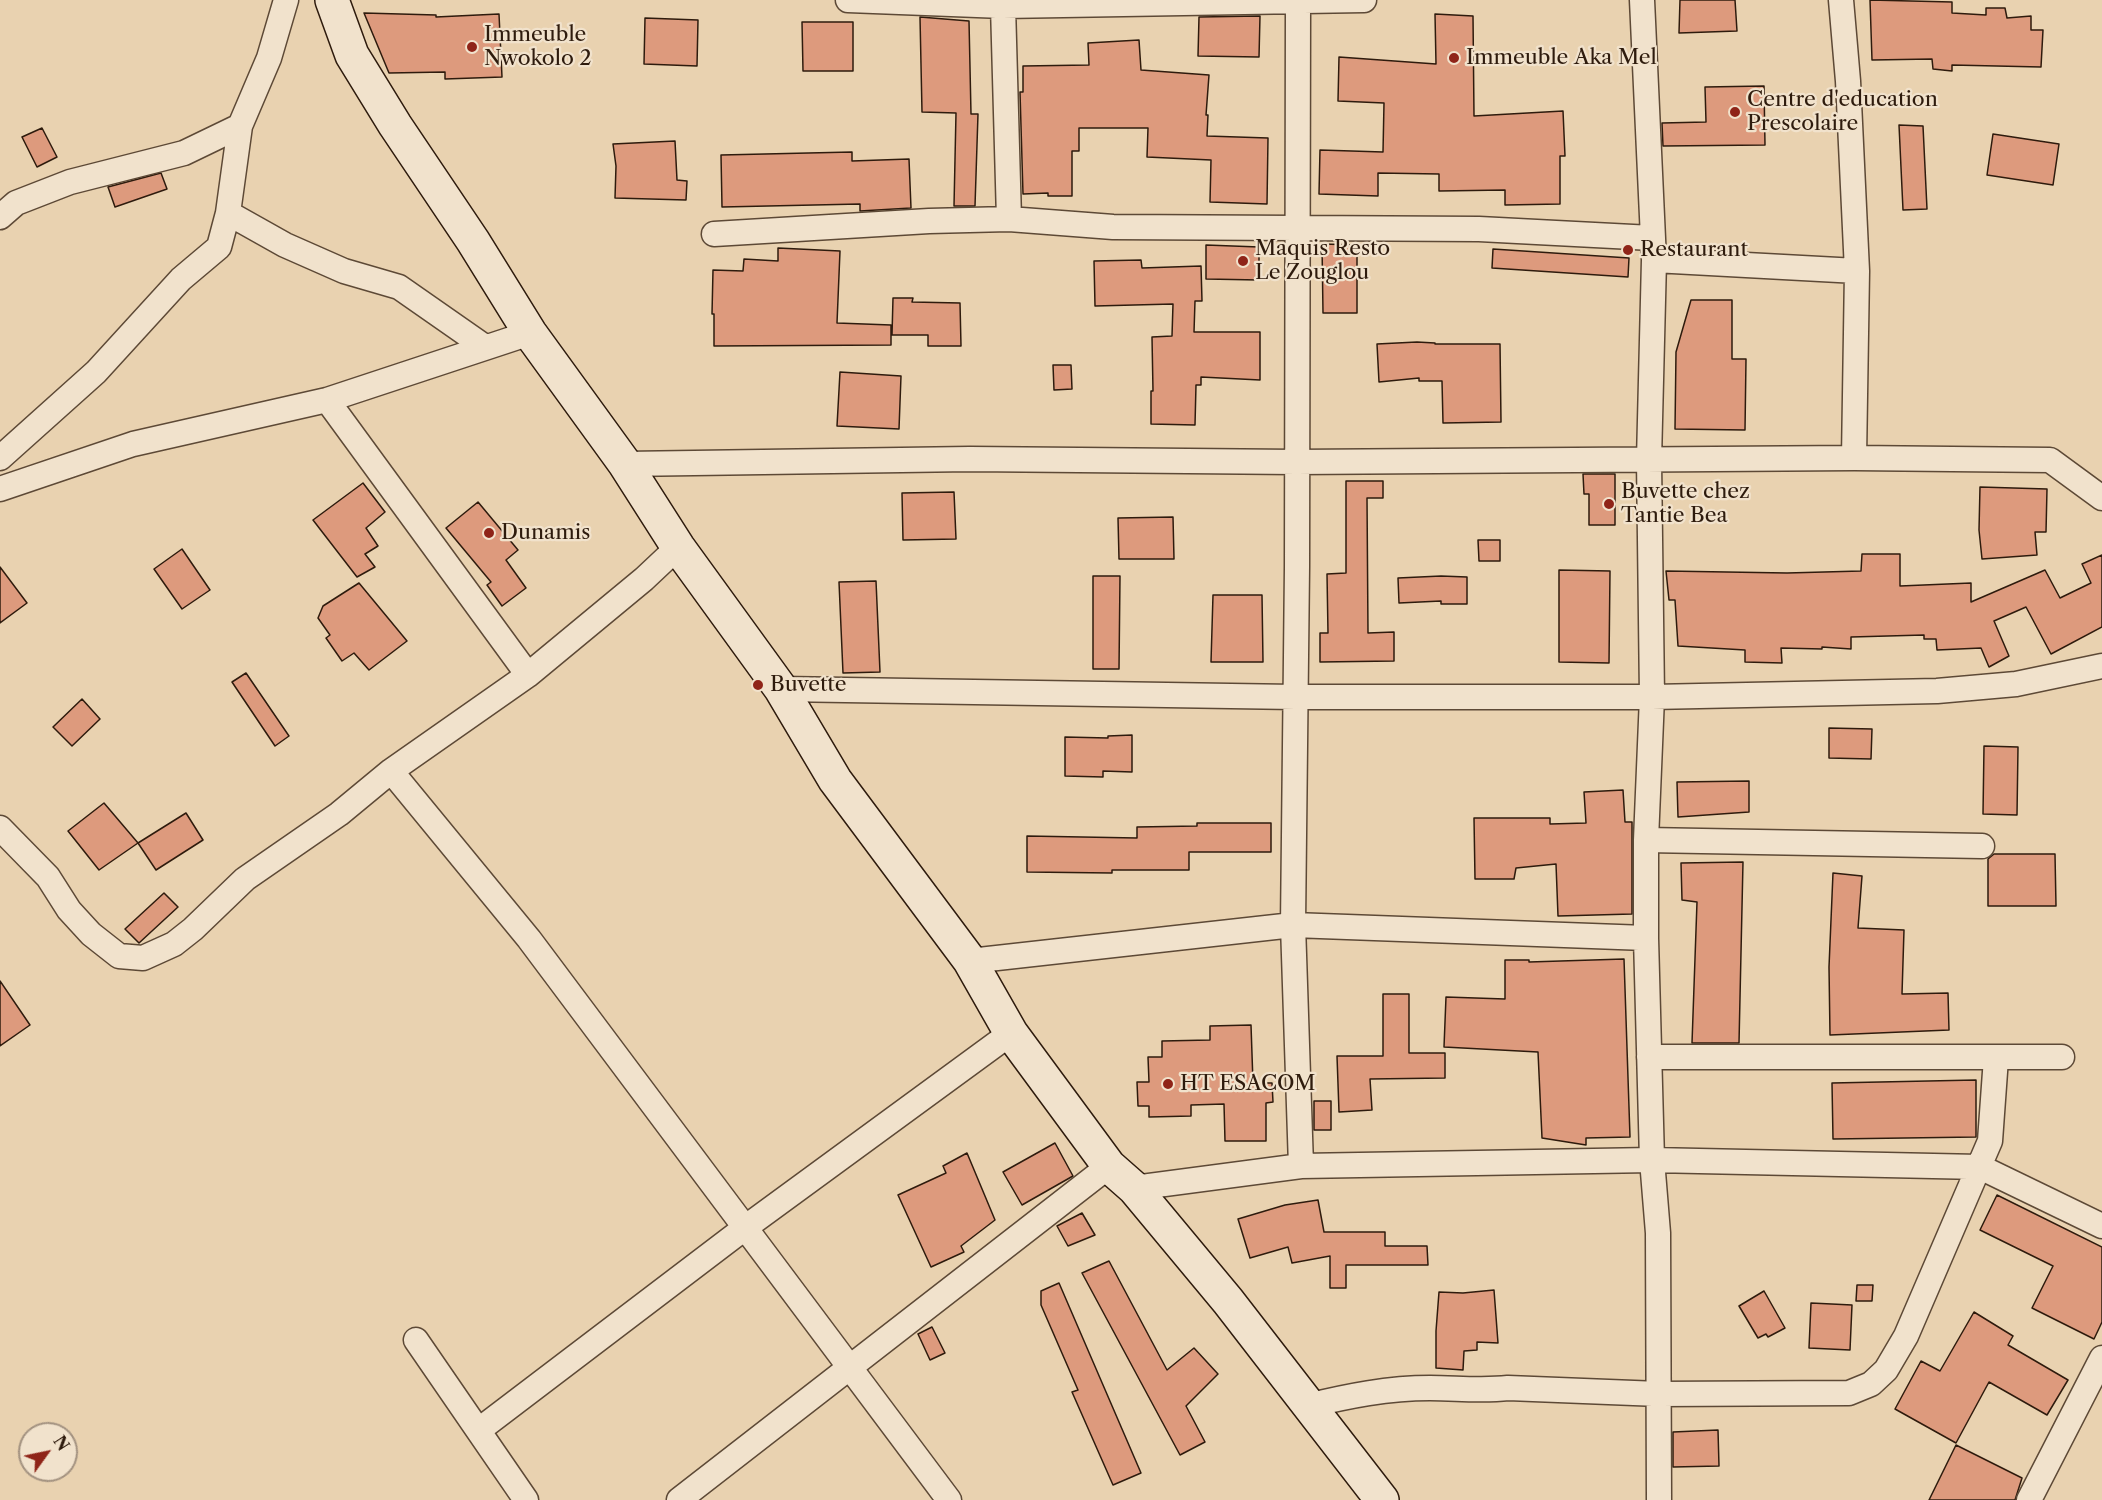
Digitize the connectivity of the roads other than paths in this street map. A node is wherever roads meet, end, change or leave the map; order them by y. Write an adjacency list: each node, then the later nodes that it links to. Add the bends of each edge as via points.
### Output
1 (286, 0): 9 (street, via 269,58)
2 (332, 0): 17 (street, via 352,55)
3 (848, 0): 8 (street)
4 (1364, 0): 7 (street)
5 (1642, 0): 15 (street)
6 (1841, 0): 16 (street)
7 (1298, 1): 8 (street); 13 (street)
8 (1003, 6): 12 (street)
9 (240, 126): 10 (street); 11 (street, via 184,153 70,182 16,203)
10 (228, 213): 18 (street, via 285,245 344,271 399,287); 20 (street, via 219,247 181,279 96,372)
11 (0, 218)
12 (1009, 219): 13 (street, via 1113,227); 14 (street)
13 (1297, 229): 15 (street, via 1479,229); 23 (street)
14 (714, 234)
15 (1653, 249): 16 (street); 22 (street)
16 (1857, 271): 21 (street)
17 (530, 333): 18 (street); 24 (street)
18 (485, 347): 19 (street)
19 (327, 400): 25 (street, via 133,444); 29 (street)
20 (0, 458)
21 (1854, 458): 22 (street); 26 (street, via 2050,459)
22 (1649, 460): 23 (street); 32 (street)
23 (1296, 462): 24 (street, via 970,459); 31 (street)
24 (625, 464): 27 (street)
25 (0, 489)
26 (2102, 498)
27 (678, 547): 29 (street); 30 (street)
28 (2102, 666): 32 (street, via 2016,684 1936,691)
29 (528, 675): 33 (street)
30 (781, 689): 31 (street); 39 (street, via 835,780)
31 (1295, 697): 32 (street); 37 (street)
32 (1652, 698): 35 (street)
33 (391, 771): 34 (street, via 339,814 245,879 174,944 142,958 118,956 91,934 69,910 48,877); 50 (street, via 529,939)
34 (0, 828)
35 (1646, 840): 36 (street); 38 (street)
36 (1982, 846)
37 (1293, 925): 38 (street); 39 (street); 46 (street)
38 (1646, 938): 41 (street)
39 (970, 961): 40 (street)
40 (1011, 1033): 45 (street); 50 (street)
41 (1649, 1057): 43 (street); 44 (street)
42 (2062, 1057): 43 (street)
43 (1996, 1058): 47 (street, via 1990,1141)
44 (1652, 1160): 46 (street); 47 (street); 54 (street, via 1658,1233)
45 (1109, 1166): 48 (street); 53 (street)
46 (1301, 1166): 48 (street)
47 (1980, 1167): 49 (street); 54 (street, via 1906,1336 1886,1370 1871,1384 1849,1394)
48 (1134, 1188): 55 (street, via 1228,1301)
49 (2102, 1226)
50 (746, 1227): 53 (street); 56 (street)
51 (416, 1340): 56 (street)
52 (2102, 1358): 62 (street)
53 (849, 1367): 58 (street); 59 (street)
54 (1659, 1394): 55 (street, via 1429,1388 1364,1392); 61 (street)
55 (1307, 1406): 60 (street)
56 (479, 1430): 57 (street)
57 (526, 1500)
58 (679, 1500)
59 (949, 1500)
60 (1382, 1500)
61 (1659, 1500)
62 (2029, 1500)

